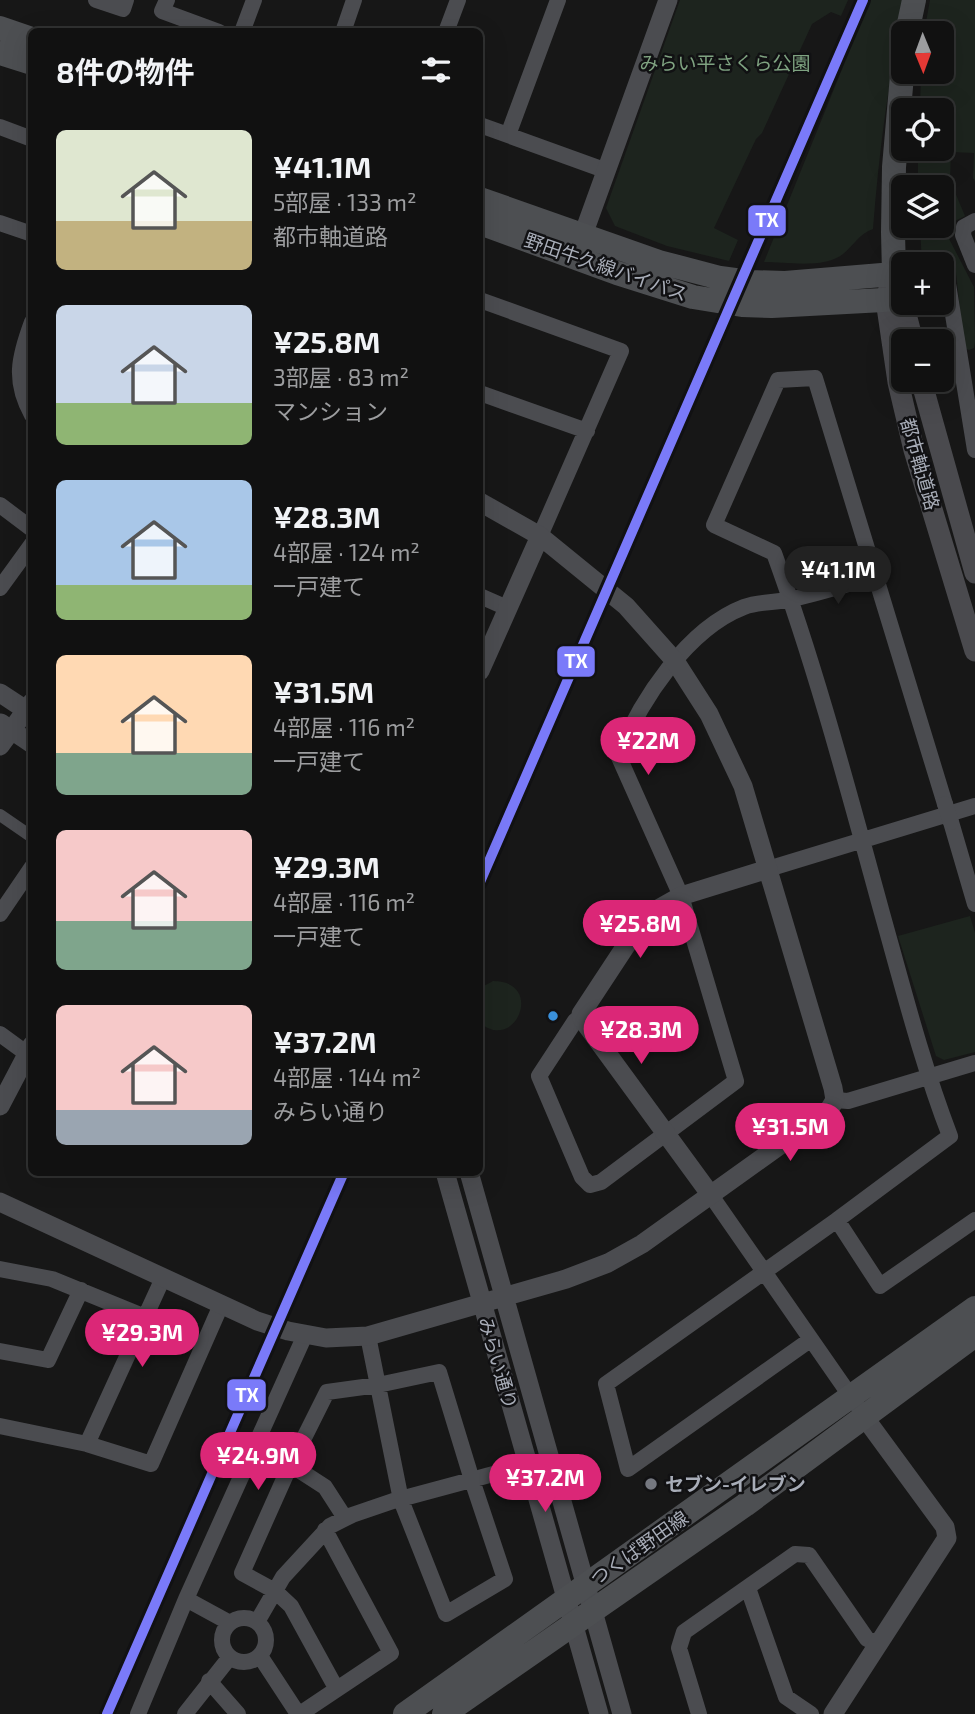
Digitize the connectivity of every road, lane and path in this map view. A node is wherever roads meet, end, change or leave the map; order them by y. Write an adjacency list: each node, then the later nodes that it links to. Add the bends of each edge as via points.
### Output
1 (96, 0): 2 (street, via 123,9)
2 (126, 0)
3 (167, 0): 10 (street, via 163,11)
4 (254, 0): 11 (street)
5 (354, 0): 12 (street)
6 (458, 0): 13 (street)
7 (558, 0): 20 (street)
8 (668, 0): 22 (street)
9 (0, 27): 14 (main road)
10 (208, 28)
11 (244, 28)
12 (344, 28)
13 (448, 28)
14 (28, 38)
15 (0, 53): 16 (main road)
16 (28, 62)
17 (901, 84): 29 (main road, 都市軸道路, via 894,167)
18 (483, 126): 20 (street)
19 (0, 127): 21 (street)
20 (508, 135): 22 (street)
21 (28, 138)
22 (607, 171): 28 (street)
23 (483, 200): 28 (main road, 野田牛久線バイパス)
24 (0, 223): 27 (street)
25 (972, 223): 30 (street, via 964,227 963,235)
26 (483, 224): 28 (main road, 野田牛久線バイパス)
27 (28, 233)
28 (579, 247): 31 (main road, 野田牛久線バイパス, via 740,281)
29 (897, 252)
30 (975, 265)
31 (891, 291)
32 (483, 301): 40 (street, via 621,351)
33 (954, 308): 36 (street)
34 (898, 315): 53 (main road, 都市軸道路, via 898,382)
35 (28, 332): 39 (street, via 19,381)
36 (969, 367): 41 (street)
37 (925, 392): 47 (main road, 都市軸道路)
38 (483, 394): 40 (street)
39 (28, 408)
40 (587, 431): 45 (street)
41 (975, 450)
42 (483, 504): 45 (street)
43 (0, 505): 44 (street)
44 (28, 526)
45 (540, 536): 52 (street); 54 (street, via 626,606)
46 (28, 550): 49 (street)
47 (975, 573)
48 (875, 576): 51 (street); 51 (street, via 815,378 778,380 714,525 774,553); 68 (street, bridge)
49 (0, 588)
50 (483, 597): 52 (street)
51 (791, 600): 54 (street, via 747,606 716,621); 64 (street)
52 (507, 608): 55 (street)
53 (975, 652)
54 (675, 661): 65 (street, via 729,751); 67 (street, via 647,697 618,755)
55 (483, 664)
56 (0, 693): 57 (street)
57 (28, 708)
58 (28, 711): 59 (street)
59 (4, 733): 60 (street)
60 (28, 742)
61 (975, 806): 64 (street)
62 (0, 815): 63 (street)
63 (28, 834)
64 (862, 840): 65 (street); 75 (street)
65 (768, 869): 67 (street); 76 (street)
66 (28, 873): 69 (street)
67 (681, 896): 70 (street, via 658,909 629,941); 78 (street, via 736,1081)
68 (975, 904)
69 (0, 914)
70 (581, 1017): 78 (street); 78 (street, via 540,1076 582,1177 590,1185 601,1182)
71 (0, 1034): 72 (street)
72 (28, 1048)
73 (28, 1051): 77 (street)
74 (975, 1063): 75 (street)
75 (928, 1078): 76 (street, via 848,1101); 83 (street, via 950,1136)
76 (835, 1100): 81 (street, via 830,1110)
77 (0, 1106)
78 (666, 1134): 81 (street)
79 (446, 1176): 90 (street, みらい通り)
80 (470, 1176): 89 (street, みらい通り)
81 (710, 1194): 86 (street); 89 (street, via 608,1263)
82 (0, 1202): 87 (street)
83 (837, 1220): 84 (street, via 880,1286); 86 (street)
84 (975, 1220)
85 (0, 1269): 88 (street)
86 (763, 1271): 97 (street); 97 (street, via 606,1384 628,1469)
87 (163, 1278): 91 (street); 93 (street)
88 (81, 1290): 93 (street); 98 (street, via 48,1360)
89 (505, 1298): 90 (street); 109 (street, みらい通り)
90 (481, 1304): 96 (street); 104 (street, みらい通り)
91 (221, 1306): 94 (street); 102 (street, via 151,1464)
92 (975, 1308): 100 (main road, つくば野田線)
93 (145, 1317): 102 (street)
94 (305, 1335): 96 (street); 112 (street)
95 (975, 1335): 100 (main road, つくば野田線)
96 (368, 1336): 99 (street)
97 (810, 1340): 100 (street)
98 (0, 1351)
99 (378, 1385): 103 (street, via 327,1392); 105 (street, via 439,1372); 106 (street)
100 (858, 1408): 109 (main road, つくば野田線); 114 (main road, つくば野田線); 118 (street, via 945,1527 947,1538)
101 (0, 1426): 102 (street)
102 (87, 1444)
103 (291, 1465): 107 (street, via 325,1486); 111 (street, via 242,1573)
104 (527, 1465): 105 (street); 113 (street, みらい通り)
105 (472, 1480): 106 (street); 106 (street, via 505,1579 446,1614)
106 (401, 1500): 107 (street)
107 (345, 1518): 108 (street)
108 (325, 1530): 111 (street); 122 (street, via 391,1653)
109 (586, 1585): 113 (main road, つくば野田線); 114 (street, みらい通り)
110 (748, 1588): 118 (street, via 795,1554 810,1555 867,1639); 131 (street, via 684,1632 679,1648); 132 (street, via 786,1697)
111 (275, 1591): 115 (street); 122 (street, via 291,1606)
112 (186, 1599): 116 (street); 123 (street)
113 (565, 1600): 117 (street, みらい通り); 127 (main road, つくば野田線)
114 (594, 1611): 117 (main road, つくば野田線); 130 (street, みらい通り)
115 (257, 1622): 116 (street, via 243,1618); 119 (street, via 266,1635)
116 (230, 1623): 120 (street, via 222,1644)
117 (573, 1625): 128 (main road, つくば野田線); 129 (street, みらい通り)
118 (878, 1643): 133 (street)
119 (260, 1656): 120 (street, via 248,1662); 126 (street)
120 (230, 1657): 121 (street)
121 (209, 1681): 124 (street); 125 (street)
122 (336, 1688): 126 (street)
123 (138, 1714)
124 (185, 1714)
125 (238, 1714)
126 (299, 1714)
127 (405, 1714)
128 (444, 1714)
129 (599, 1714)
130 (622, 1714)
131 (699, 1714)
132 (811, 1714)
133 (833, 1714)

